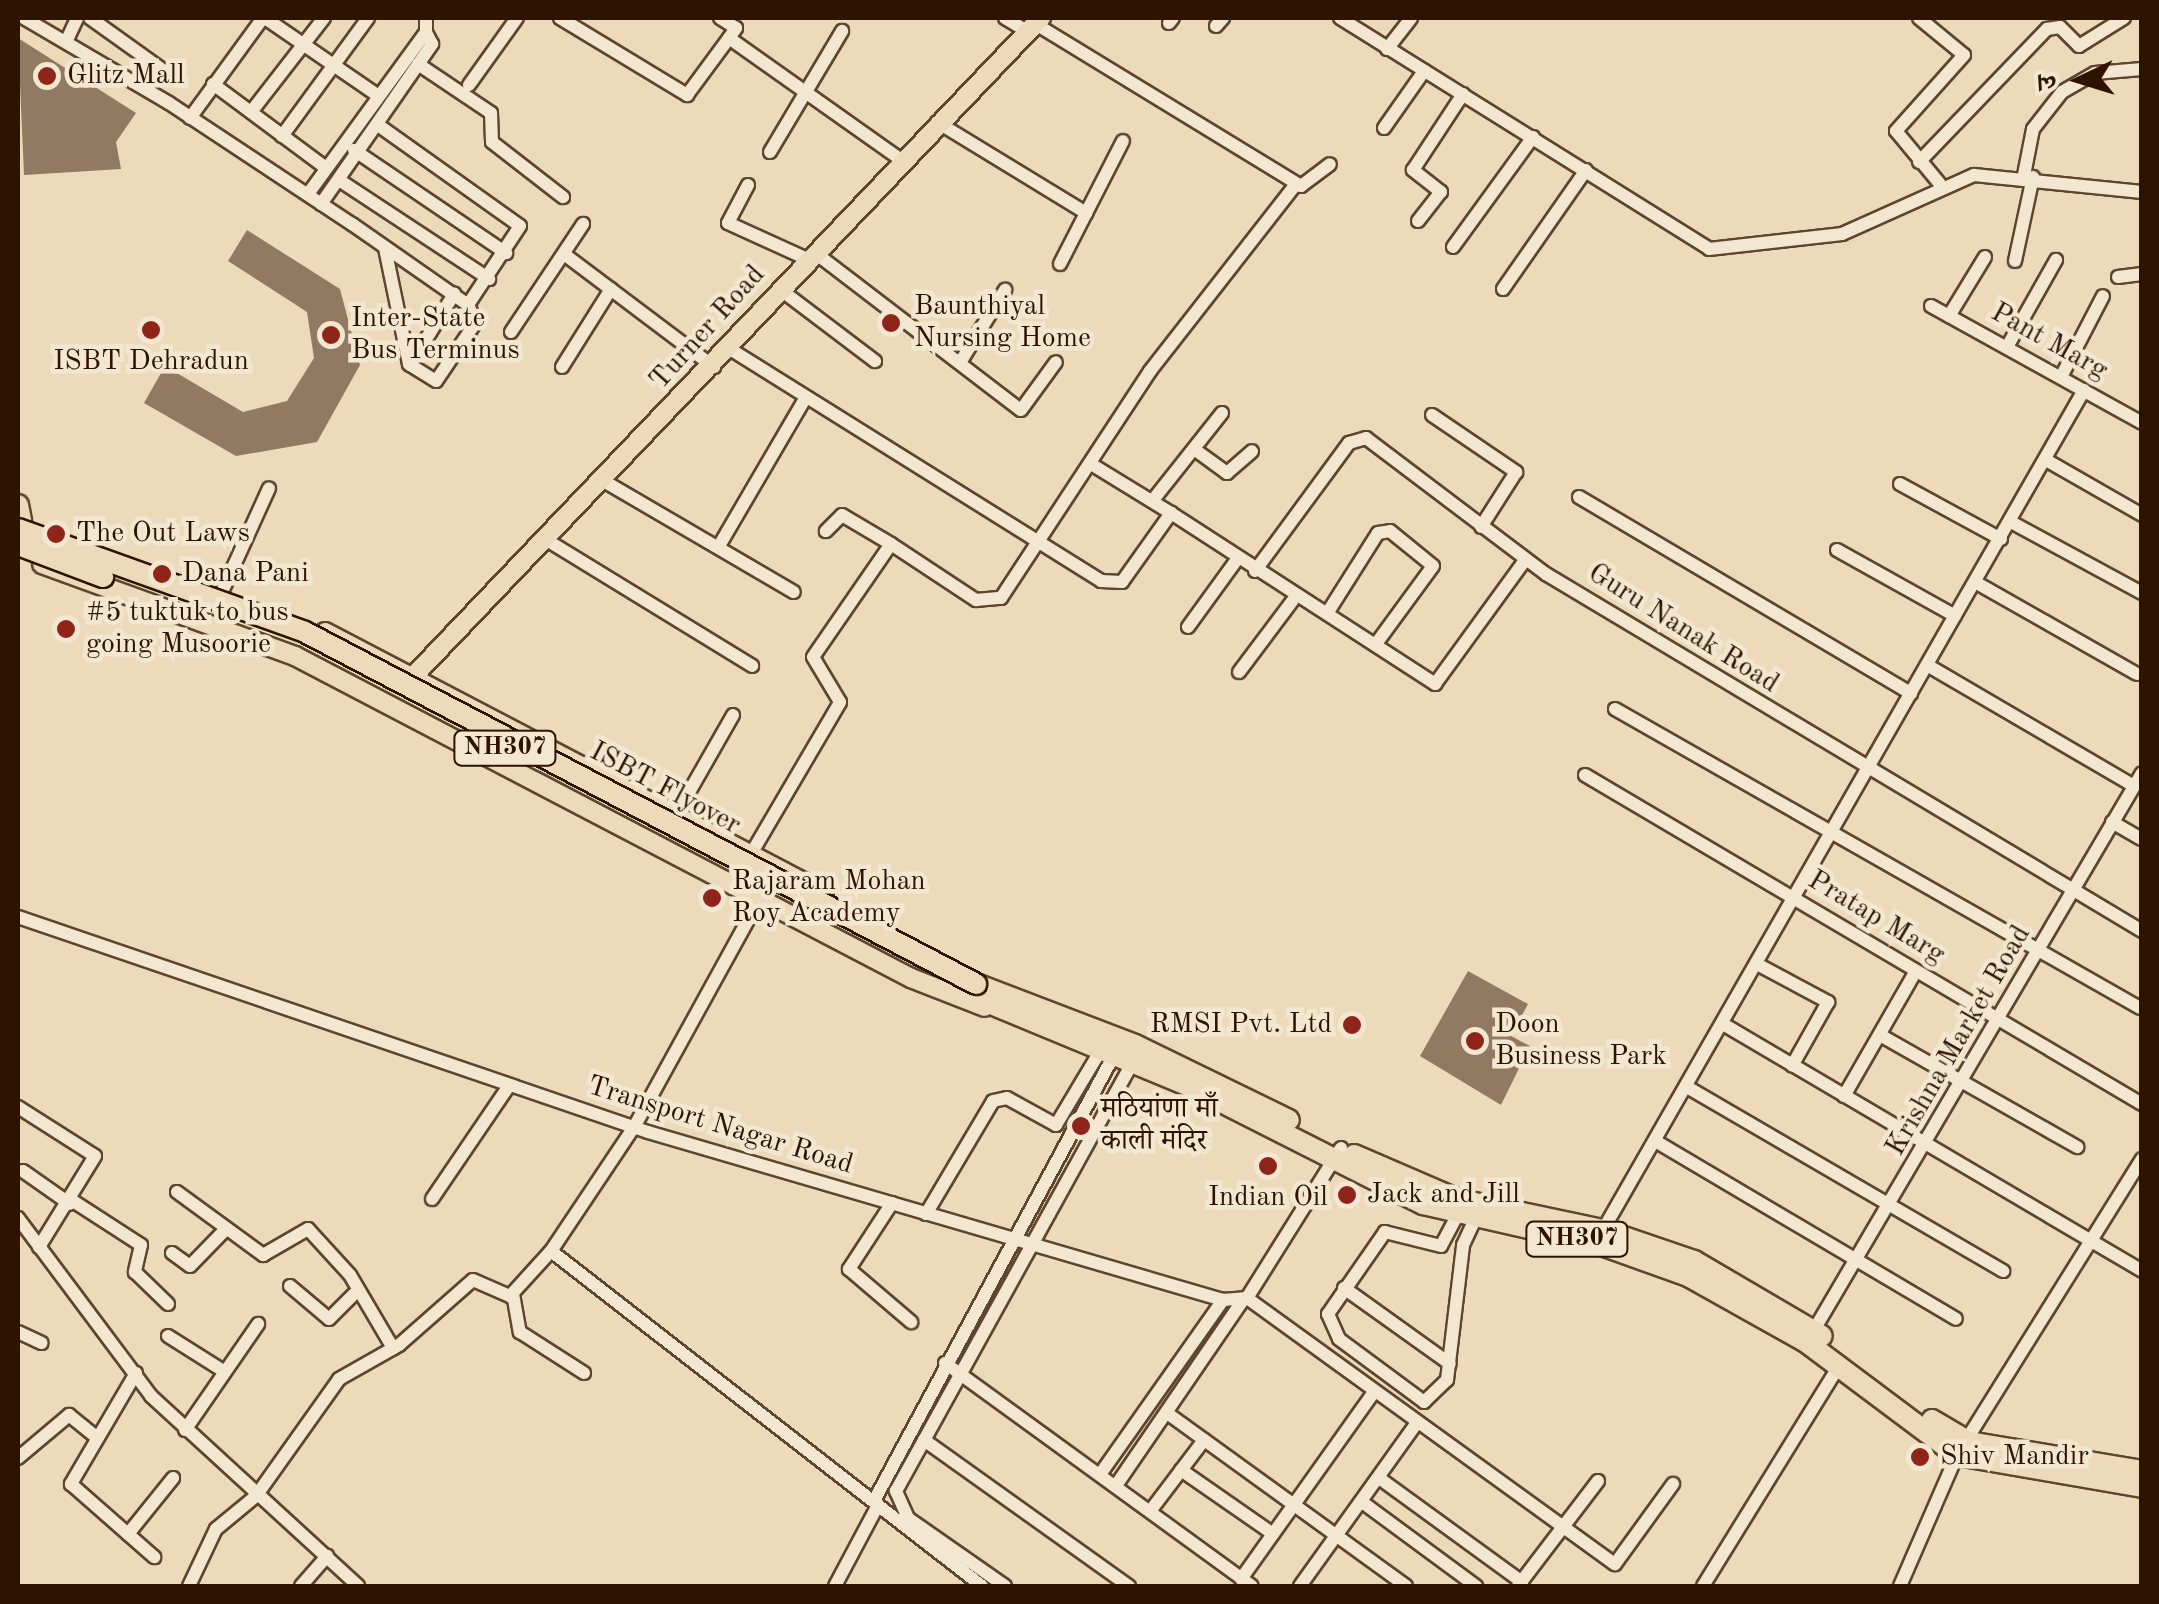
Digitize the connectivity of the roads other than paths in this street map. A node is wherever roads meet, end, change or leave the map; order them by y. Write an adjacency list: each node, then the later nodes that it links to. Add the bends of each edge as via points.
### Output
1 (24, 18): 19 (street)
2 (76, 18): 19 (street)
3 (90, 18): 26 (street)
4 (264, 18): 20 (street); 27 (street)
5 (324, 18): 20 (street)
6 (368, 18): 23 (street)
7 (517, 18): 28 (street)
8 (560, 18): 17 (street, via 687,95)
9 (720, 18): 17 (street)
10 (1005, 18): 16 (street)
11 (1340, 18): 21 (street)
12 (1411, 18): 21 (street)
13 (1919, 18): 45 (street, via 1964,55 1896,130)
14 (2124, 18): 45 (street, via 2081,46 2060,27 2047,29)
15 (424, 22): 22 (street, via 434,37); 29 (street)
16 (1034, 24): 35 (main road, Turner Road); 51 (street)
17 (736, 28): 32 (street)
18 (842, 31): 32 (street)
19 (66, 42): 34 (street)
20 (304, 45): 23 (street); 33 (street)
21 (1387, 49): 25 (street)
22 (418, 64): 31 (street); 56 (street, via 491,113 492,142)
23 (333, 65): 29 (street); 38 (street)
24 (2142, 69): 49 (street, via 2095,74 2062,92 2033,129)
25 (1424, 71): 30 (street); 37 (street)
26 (171, 76)
27 (212, 84): 33 (street); 34 (street)
28 (469, 85)
29 (381, 91): 31 (street); 41 (street)
30 (1463, 94): 39 (street); 59 (street, via 1413,169 1441,192)
31 (398, 96): 36 (street)
32 (808, 96): 42 (street); 44 (street)
33 (252, 112): 38 (street)
34 (190, 118): 55 (street)
35 (937, 122): 44 (main road, Turner Road); 58 (street)
36 (378, 125): 43 (street); 63 (street, via 517,222)
37 (1384, 128)
38 (282, 136): 47 (street)
39 (1533, 138): 48 (street); 61 (street)
40 (1122, 142): 58 (street)
41 (343, 143): 43 (street); 47 (street)
42 (770, 152)
43 (358, 154): 50 (street); 63 (street)
44 (901, 160): 65 (main road, Turner Road)
45 (1918, 162): 52 (street)
46 (1330, 164): 51 (street, via 1311,185)
47 (326, 168): 55 (street)
48 (1586, 170): 52 (street, via 1716,250 1842,234); 76 (street)
49 (2028, 176): 52 (street); 54 (street); 68 (street)
50 (339, 180): 57 (street); 72 (street)
51 (1296, 184): 100 (street, via 1150,371)
52 (1940, 184)
53 (748, 185): 65 (street, via 728,223)
54 (2142, 192)
55 (308, 194): 57 (street)
56 (564, 197)
57 (322, 204): 62 (street)
58 (1086, 214): 69 (street)
59 (1418, 221)
60 (583, 224): 64 (street)
61 (1453, 247)
62 (385, 248): 77 (street); 88 (street)
63 (506, 253): 72 (street)
64 (564, 254): 73 (street); 82 (street)
65 (810, 256): 74 (main road, Turner Road); 86 (street)
66 (1985, 257): 81 (street)
67 (2056, 260): 83 (street)
68 (2015, 261)
69 (1060, 264)
70 (2142, 274): 71 (street)
71 (2118, 277)
72 (489, 279): 79 (street)
73 (610, 290): 89 (street); 90 (street)
74 (780, 290): 84 (main road, Turner Road); 85 (street)
75 (1005, 290): 86 (street)
76 (1502, 290)
77 (454, 294): 79 (street); 88 (street)
78 (2103, 296): 91 (street)
79 (468, 305): 88 (street, via 476,322 438,379)
80 (1931, 306): 81 (street, Pant Marg)
81 (1949, 316): 83 (street, Pant Marg)
82 (512, 332)
83 (2007, 347): 91 (street, Pant Marg)
84 (730, 349): 90 (main road, Turner Road); 93 (street)
85 (874, 361)
86 (961, 361): 87 (street, via 1022,410)
87 (1056, 362)
88 (410, 366)
89 (562, 367)
90 (714, 367): 101 (main road, Turner Road)
91 (2060, 377): 92 (street, Pant Marg)
92 (2084, 390): 96 (street, Pant Marg); 99 (street)
93 (802, 402): 112 (street, via 915,458); 116 (street)
94 (1222, 413): 97 (street)
95 (1432, 415): 109 (street, via 1516,472)
96 (2142, 423)
97 (1194, 449): 98 (street, via 1227,472); 105 (street)
98 (1252, 451)
99 (2046, 460): 107 (street); 108 (street)
100 (1091, 464): 105 (street); 112 (street)
101 (602, 480): 113 (main road, Turner Road); 116 (street)
102 (1900, 484): 114 (street)
103 (269, 488): 124 (street)
104 (1579, 497): 135 (street)
105 (1153, 500): 106 (street)
106 (1172, 513): 112 (street, via 1115,584); 118 (street)
107 (2142, 515)
108 (2011, 522): 114 (street); 123 (street)
109 (1481, 528): 119 (street, Guru Nanak Road); 120 (street, Guru Nanak Road, via 1356,438)
110 (19, 529): 124 (main road); 136 (main road); 156 (highway, ISBT Flyover / NH307, bridge, via 305,632)
111 (826, 530): 115 (street, via 842,515)
112 (1041, 538): 115 (street, via 993,602)
113 (546, 539): 131 (street); 133 (main road, Turner Road)
114 (2001, 539): 121 (street)
115 (891, 544): 147 (street, via 813,657 840,702)
116 (719, 546): 122 (street)
117 (1837, 550): 127 (street)
118 (1238, 558): 120 (street); 128 (street)
119 (1525, 560): 129 (street, via 1439,683); 139 (street, Guru Nanak Road)
120 (1255, 570): 125 (street)
121 (1975, 582): 127 (street); 134 (street)
122 (794, 592)
123 (2142, 593)
124 (221, 594): 133 (main road)
125 (1294, 600): 126 (street); 132 (street)
126 (1328, 612): 129 (street); 129 (street, via 1378,533 1390,531 1433,566)
127 (1955, 616): 130 (street)
128 (1188, 627)
129 (1376, 644)
130 (1927, 665): 135 (street); 142 (street)
131 (752, 666)
132 (1239, 672)
133 (414, 674): 136 (main road, Turner Road); 143 (main road)
134 (2137, 674)
135 (1911, 693): 139 (street)
136 (392, 703): 150 (main road)
137 (1614, 708): 145 (street)
138 (733, 715): 143 (street)
139 (1866, 771): 145 (street); 148 (street, Guru Nanak Road)
140 (2142, 773): 142 (street, Krishna Market Road)
141 (1585, 775): 149 (street, Pratap Marg)
142 (2134, 786): 144 (street, Krishna Market Road)
143 (676, 815): 147 (main road)
144 (2112, 822): 146 (street); 148 (street, Krishna Market Road)
145 (1830, 834): 149 (street); 153 (street)
146 (2142, 839)
147 (751, 854): 156 (main road)
148 (2073, 892): 152 (street, Guru Nanak Road); 153 (street, Krishna Market Road)
149 (1794, 897): 154 (street); 155 (street, Pratap Marg)
150 (759, 900): 156 (main road, via 911,978); 170 (street)
151 (18, 918): 164 (street, Transport Nagar Road)
152 (2142, 931)
153 (2037, 954): 157 (street); 158 (street, Krishna Market Road)
154 (1757, 964): 159 (street); 162 (street, via 1828,1002)
155 (1916, 971): 158 (street, Pratap Marg); 160 (street)
156 (1001, 1001): 161 (highway, NH307); 175 (highway, NH307, via 1201,1074)
157 (2140, 1008)
158 (2000, 1021): 163 (street, Krishna Market Road); 167 (street, Pratap Marg)
159 (1723, 1024): 162 (street); 165 (street)
160 (1880, 1035): 163 (street); 166 (street)
161 (1116, 1054): 169 (street); 171 (street); 175 (highway, NH307); 190 (street)
162 (1792, 1066): 166 (street)
163 (1964, 1082): 173 (street, Krishna Market Road); 174 (street)
164 (508, 1087): 170 (street, Transport Nagar Road); 179 (street)
165 (1688, 1087): 172 (street); 182 (street)
166 (1844, 1096): 173 (street)
167 (2142, 1104)
168 (18, 1107): 180 (street, via 95,1156)
169 (1056, 1125): 171 (street); 183 (street, via 996,1098)
170 (634, 1127): 181 (street, Transport Nagar Road); 193 (street)
171 (1070, 1136): 188 (street)
172 (1657, 1142): 187 (street); 196 (street)
173 (1928, 1146): 182 (street, Krishna Market Road); 189 (street)
174 (2078, 1147)
175 (1338, 1153): 184 (highway, NH307); 187 (highway, NH307, via 1456,1199); 203 (street)
176 (2142, 1159): 189 (street)
177 (23, 1172): 180 (street)
178 (177, 1192): 186 (street)
179 (432, 1199)
180 (71, 1202): 192 (street); 205 (street, via 141,1245 136,1274)
181 (892, 1204): 183 (street, Transport Nagar Road); 207 (street, via 849,1269)
182 (1894, 1206): 196 (street, Krishna Market Road); 198 (street)
183 (926, 1214): 188 (street, Transport Nagar Road)
184 (1467, 1216): 191 (street); 195 (street); 216 (highway, NH307, via 1688,1276)
185 (18, 1218): 192 (street)
186 (226, 1229): 194 (street, via 190,1266); 201 (street, via 268,1256 308,1229 350,1275)
187 (1603, 1230): 209 (highway, NH307, via 1694,1261)
188 (1014, 1240): 190 (street, Transport Nagar Road); 214 (street)
189 (2095, 1243): 197 (street); 228 (street)
190 (1032, 1245): 204 (street, Transport Nagar Road); 220 (street)
191 (1441, 1246): 195 (street); 200 (street, via 1384,1232)
192 (39, 1247): 219 (street)
193 (551, 1250): 202 (street); 241 (street)
194 (172, 1253)
195 (1461, 1262): 215 (street)
196 (1858, 1269): 206 (street); 209 (street, Krishna Market Road)
197 (2142, 1270)
198 (2003, 1271)
199 (290, 1286): 201 (street, via 329,1319)
200 (1344, 1288): 215 (street); 215 (street, via 1328,1314 1339,1340 1392,1380 1424,1402)
201 (354, 1294): 213 (street)
202 (513, 1294): 213 (street, via 473,1280); 218 (street, via 520,1332)
203 (1245, 1299): 204 (street, Transport Nagar Road); 221 (street); 222 (street)
204 (1223, 1300): 232 (street)
205 (168, 1304)
206 (1956, 1319)
207 (910, 1322)
208 (258, 1324): 217 (street)
209 (1814, 1330): 228 (highway, NH307)
210 (18, 1332): 212 (street)
211 (168, 1336): 217 (street)
212 (42, 1343)
213 (393, 1348): 239 (street, via 329,1389)
214 (945, 1363): 220 (street); 241 (street)
215 (1450, 1364)
216 (1839, 1366): 228 (highway, NH307); 263 (street)
217 (225, 1372): 224 (street)
218 (584, 1372)
219 (136, 1373): 224 (street); 225 (street)
220 (959, 1377): 226 (street); 232 (street)
221 (1373, 1392): 223 (street); 243 (street)
222 (1167, 1413): 227 (street); 236 (street)
223 (1416, 1424): 234 (street); 245 (street)
224 (185, 1430): 239 (street)
225 (95, 1436): 229 (street, via 69,1414); 246 (street, via 72,1488)
226 (924, 1440): 240 (street); 259 (street)
227 (1204, 1440): 230 (street); 243 (street)
228 (1963, 1449): 231 (highway, NH307); 238 (highway, NH307); 264 (street)
229 (18, 1458)
230 (1181, 1470): 244 (street); 247 (street)
231 (2142, 1472)
232 (1102, 1473): 236 (street)
233 (174, 1478): 246 (street)
234 (1379, 1478): 242 (street); 252 (street)
235 (1598, 1481): 245 (street)
236 (1117, 1484): 244 (street)
237 (1673, 1484): 245 (street, via 1621,1564)
238 (2142, 1486)
239 (256, 1496): 249 (street); 253 (street, via 216,1529)
240 (897, 1498): 241 (street); 258 (street, via 908,1518)
241 (876, 1502): 256 (street); 257 (street)
242 (1362, 1502): 248 (street); 262 (street)
243 (1294, 1504): 247 (street); 248 (street)
244 (1151, 1510): 251 (street)
245 (1564, 1526): 252 (street)
246 (128, 1534): 250 (street)
247 (1273, 1534): 251 (street)
248 (1336, 1535): 260 (street); 261 (street)
249 (328, 1556): 254 (street); 255 (street)
250 (154, 1557)
251 (1246, 1583)
252 (1520, 1584)
253 (189, 1586)
254 (300, 1586)
255 (358, 1586)
256 (835, 1586)
257 (982, 1586)
258 (1005, 1586)
259 (1129, 1586)
260 (1300, 1586)
261 (1406, 1586)
262 (1476, 1586)
263 (1703, 1586)
264 (1900, 1586)

